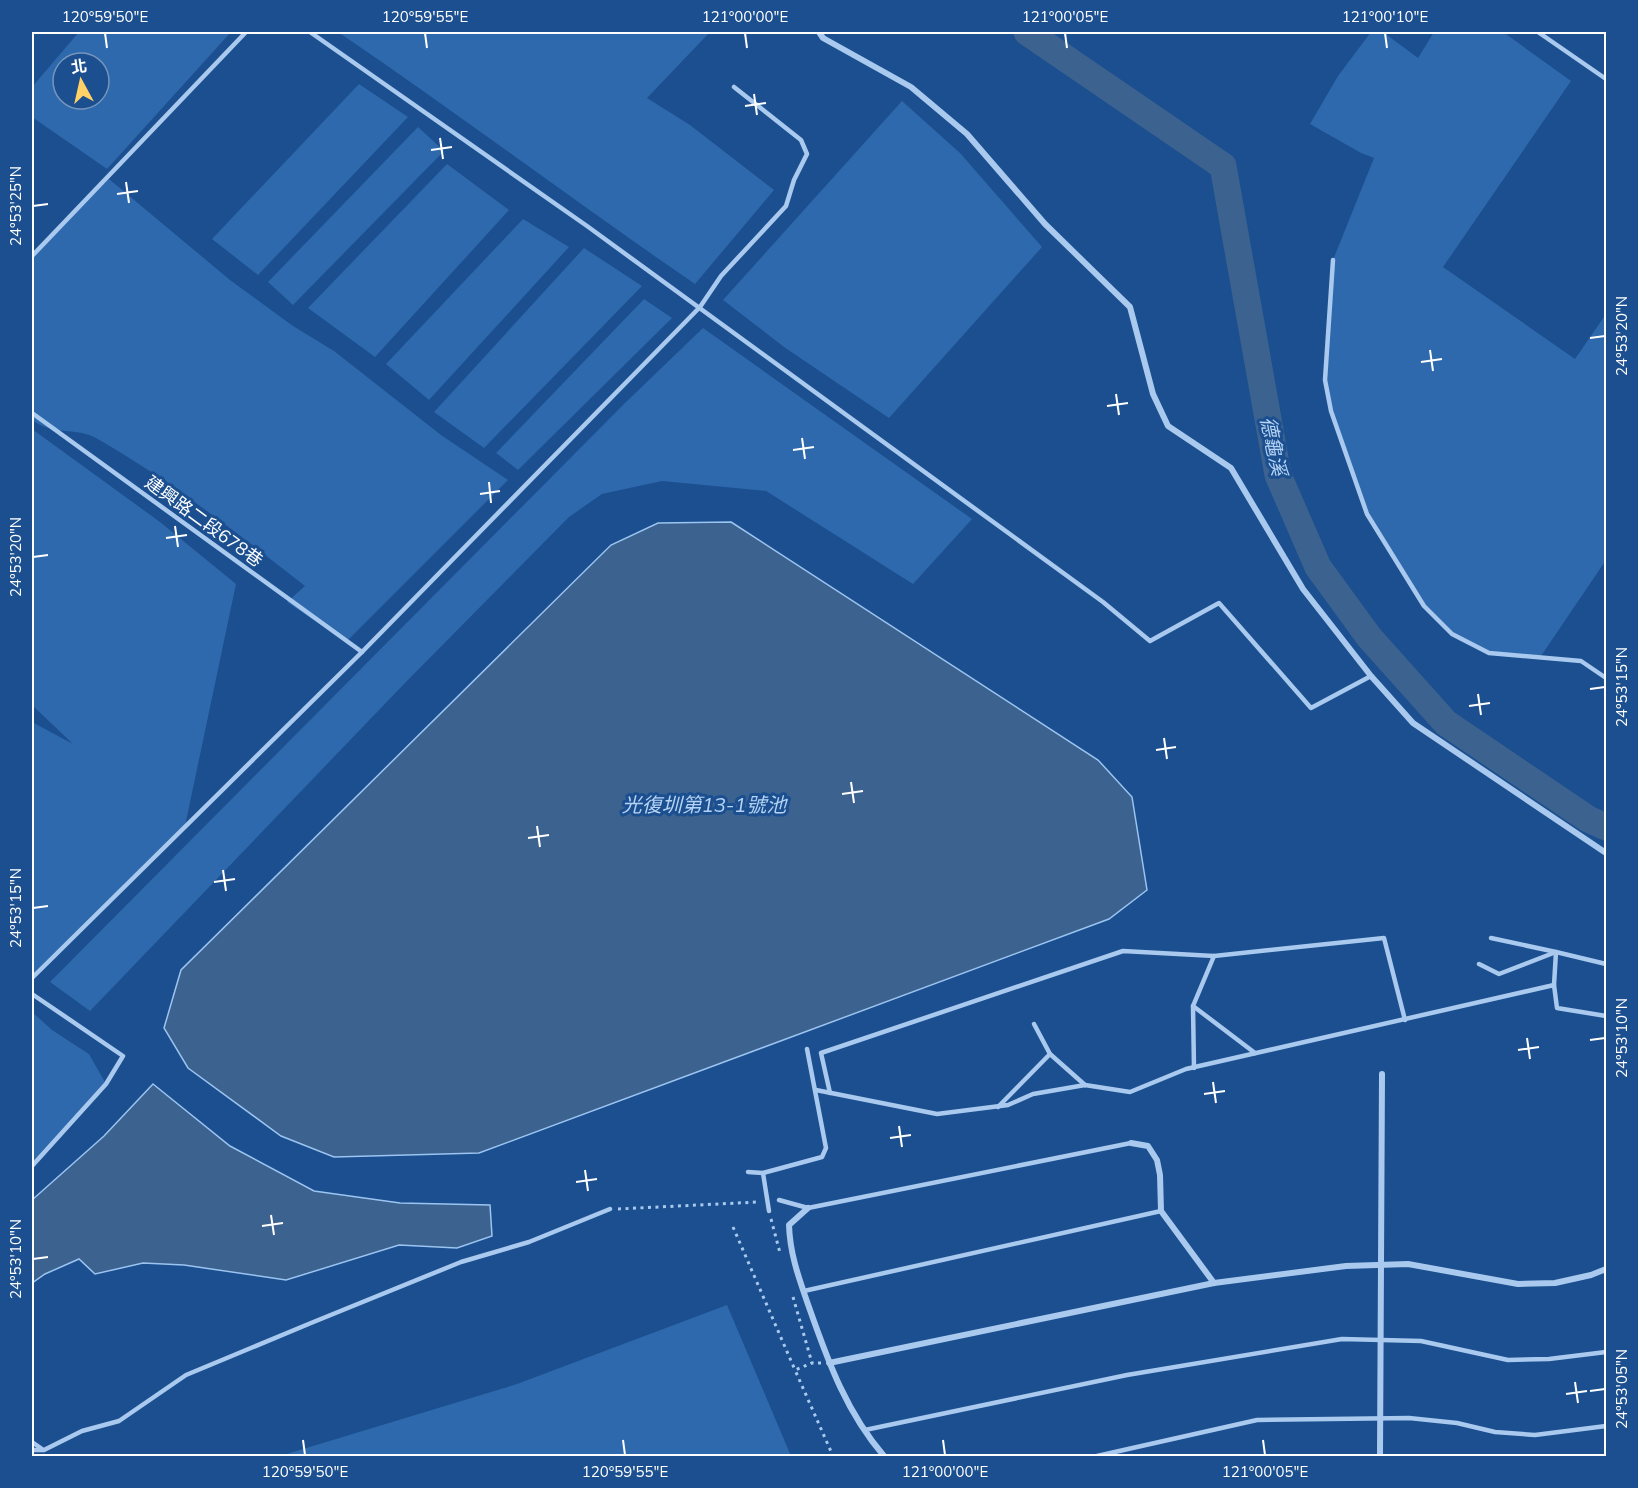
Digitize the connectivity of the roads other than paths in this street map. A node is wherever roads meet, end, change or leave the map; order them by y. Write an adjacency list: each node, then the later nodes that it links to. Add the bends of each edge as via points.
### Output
1 (246, 32): 7 (lane)
2 (310, 32): 9 (lane)
3 (819, 32): 12 (street, via 822,38 911,87 967,134 1045,224 1130,307 1153,393 1168,426 1231,468 1303,589)
4 (1538, 32): 5 (lane)
5 (1606, 79)
6 (734, 87): 9 (lane, via 801,140 807,154 786,206 721,276)
7 (32, 256)
8 (1333, 260): 13 (lane, via 1326,380 1331,411 1367,514 1424,606 1452,634 1489,653 1581,661)
9 (700, 307): 11 (lane); 12 (lane, via 1103,602 1150,641 1219,603 1311,708)
10 (32, 413): 11 (lane, 建興路二段678巷)
11 (362, 652): 20 (lane)
12 (1371, 676): 14 (street, via 1413,723)
13 (1606, 678)
14 (1606, 853)
15 (1491, 938): 16 (lane)
16 (1556, 952): 18 (lane, via 1500,974); 19 (lane); 21 (lane)
17 (1214, 956): 23 (lane); 25 (lane, via 1384,938); 34 (lane, via 1123,951 821,1053)
18 (1479, 964)
19 (1606, 964)
20 (32, 978)
21 (1554, 985): 24 (lane, via 1557,1008); 25 (lane)
22 (32, 994): 37 (lane, via 123,1056 106,1084)
23 (1193, 1006): 29 (lane); 30 (lane)
24 (1606, 1016)
25 (1406, 1020): 29 (lane)
26 (1034, 1024): 28 (lane)
27 (807, 1049): 33 (lane)
28 (1050, 1054): 32 (lane); 35 (lane)
29 (1256, 1054): 30 (lane)
30 (1194, 1068): 32 (lane, via 1130,1092)
31 (1382, 1074): 45 (street)
32 (1085, 1084): 35 (lane, via 1034,1094)
33 (816, 1090): 34 (lane); 39 (lane, via 826,1138 822,1157)
34 (830, 1093): 35 (lane, via 937,1114)
35 (998, 1107)
36 (1131, 1143): 41 (lane); 44 (street, via 1148,1146 1157,1160)
37 (32, 1166)
38 (748, 1173): 39 (lane)
39 (763, 1173): 43 (lane, bridge)
40 (779, 1200): 41 (lane)
41 (808, 1208): 48 (street, via 789,1225 790,1250)
42 (610, 1209): 57 (lane, via 529,1242 461,1262 186,1375 119,1421 82,1431)
43 (769, 1211)
44 (1161, 1211): 47 (street); 48 (lane)
45 (1381, 1266): 46 (street, via 1407,1264 1518,1284 1555,1283); 47 (street, via 1346,1266); 49 (street)
46 (1606, 1269)
47 (1214, 1283): 51 (street)
48 (804, 1292): 51 (street)
49 (1381, 1341): 50 (lane, via 1421,1341 1508,1360); 52 (street); 54 (lane, via 1342,1339 1209,1360)
50 (1606, 1352)
51 (829, 1363): 54 (street)
52 (1381, 1418): 53 (lane, via 1457,1423 1535,1435); 59 (lane, via 1257,1420); 60 (street)
53 (1606, 1426)
54 (862, 1431): 58 (street)
55 (32, 1442): 57 (lane)
56 (32, 1449): 57 (lane)
57 (44, 1450)
58 (884, 1456)
59 (1097, 1456)
60 (1380, 1456)

